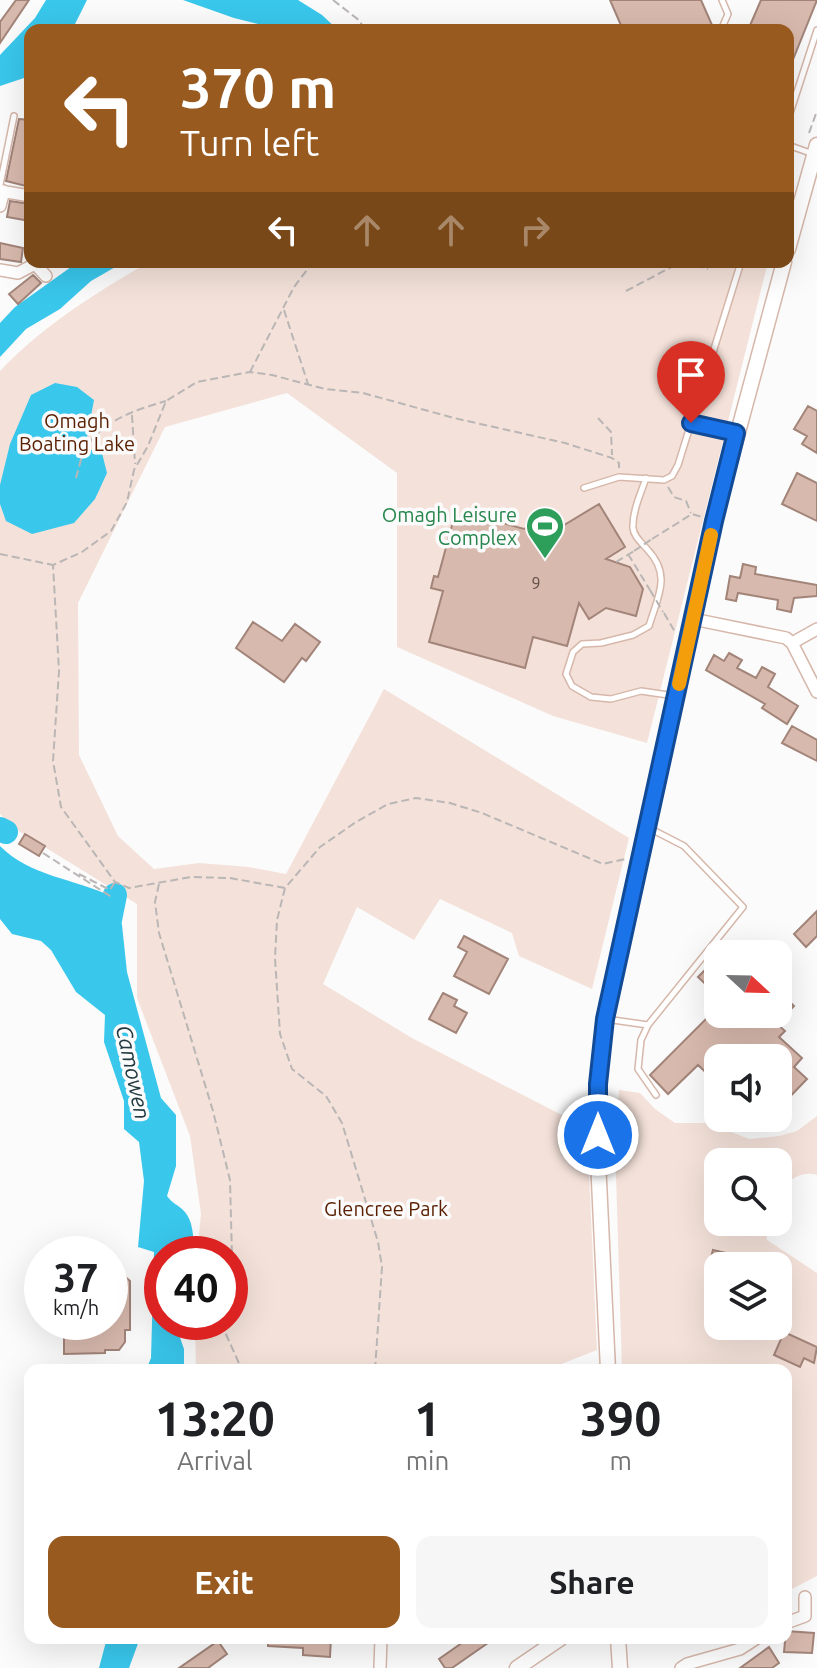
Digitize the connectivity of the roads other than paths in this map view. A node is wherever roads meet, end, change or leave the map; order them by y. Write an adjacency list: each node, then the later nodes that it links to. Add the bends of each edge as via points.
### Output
1 (722, 0): 2 (lane, via 728,14)
2 (724, 24)
3 (817, 30): 4 (lane)
4 (794, 95)
5 (14, 116): 8 (lane)
6 (794, 146): 7 (lane)
7 (815, 150): 11 (street)
8 (1, 189): 9 (street); 10 (street)
9 (24, 195)
10 (0, 206)
11 (794, 206)
12 (27, 268): 16 (street, via 18,273)
13 (39, 268): 17 (street)
14 (739, 268): 18 (lane)
15 (782, 268): 19 (street)
16 (0, 270)
17 (46, 276)
18 (691, 423): 19 (lane); 20 (lane, via 672,476)
19 (736, 433): 22 (street)
20 (646, 478): 21 (lane, via 619,477); 26 (lane, via 633,528 663,582 649,626 633,635 582,644 573,652 566,674 572,686 591,697 611,699 641,691)
21 (584, 488)
22 (693, 619): 24 (street); 26 (street)
23 (817, 629): 24 (street)
24 (792, 643): 25 (street)
25 (817, 692)
26 (676, 696): 27 (street)
27 (647, 827): 28 (street); 29 (lane, via 684,846 743,907)
28 (605, 1019): 29 (lane); 31 (street, via 598,1160)
29 (648, 1025): 30 (lane, via 638,1069)
30 (656, 1095)
31 (608, 1364)
32 (805, 1597): 33 (street, via 805,1616)
33 (792, 1621)
34 (381, 1644): 38 (street)
35 (552, 1644): 39 (street)
36 (618, 1644): 40 (street)
37 (748, 1644): 41 (street)
38 (380, 1668)
39 (517, 1668)
40 (620, 1668)
41 (681, 1668)

